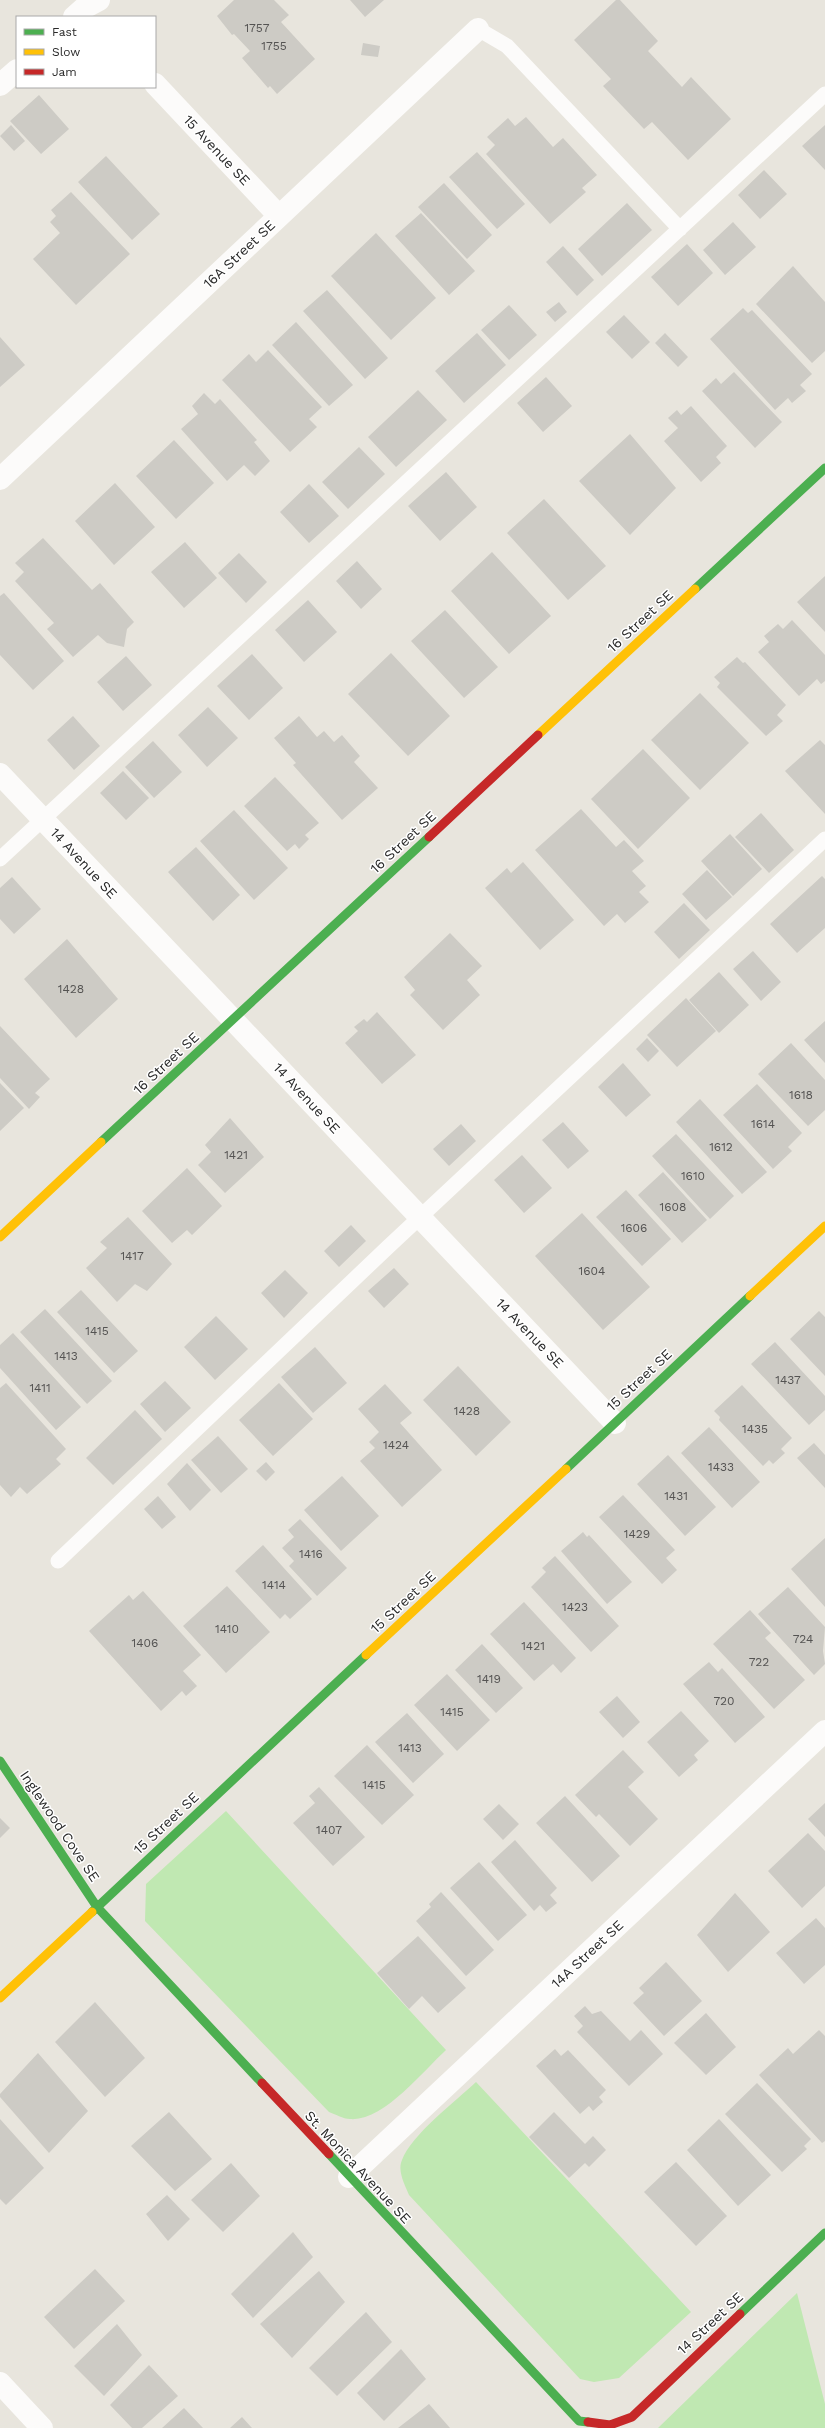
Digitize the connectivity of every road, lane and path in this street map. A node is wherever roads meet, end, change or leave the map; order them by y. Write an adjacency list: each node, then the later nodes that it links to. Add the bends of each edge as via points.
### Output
1 (478, 29): 6 (street, 16A Street SE); 7 (lane, via 507,46)
2 (16, 71): 3 (street)
3 (0, 85)
4 (156, 85): 6 (street, 15 Avenue SE)
5 (825, 94): 7 (lane)
6 (279, 216): 9 (street, 16A Street SE)
7 (680, 229): 11 (lane)
8 (825, 468): 14 (street, 16 Street SE)
9 (0, 479)
10 (0, 774): 11 (street, 14 Avenue SE)
11 (43, 819): 13 (lane); 14 (street, 14 Avenue SE)
12 (825, 839): 15 (lane)
13 (0, 858)
14 (233, 1019): 15 (street, 14 Avenue SE); 17 (street, 16 Street SE)
15 (420, 1218): 18 (street, 14 Avenue SE); 19 (lane)
16 (825, 1226): 18 (street, 15 Street SE)
17 (0, 1237)
18 (615, 1422): 22 (street, 15 Street SE)
19 (58, 1561)
20 (825, 1731): 24 (street, 14A Street SE)
21 (0, 1761): 22 (street, Inglewood Cove SE)
22 (97, 1907): 23 (street, 15 Street SE); 24 (street, St. Monica Avenue SE)
23 (0, 1998)
24 (349, 2177): 27 (street, St. Monica Avenue SE, via 579,2421)
25 (825, 2233): 27 (street, 14 Street SE, via 632,2417)
26 (0, 2383): 28 (street)
27 (610, 2426)
28 (42, 2428)

